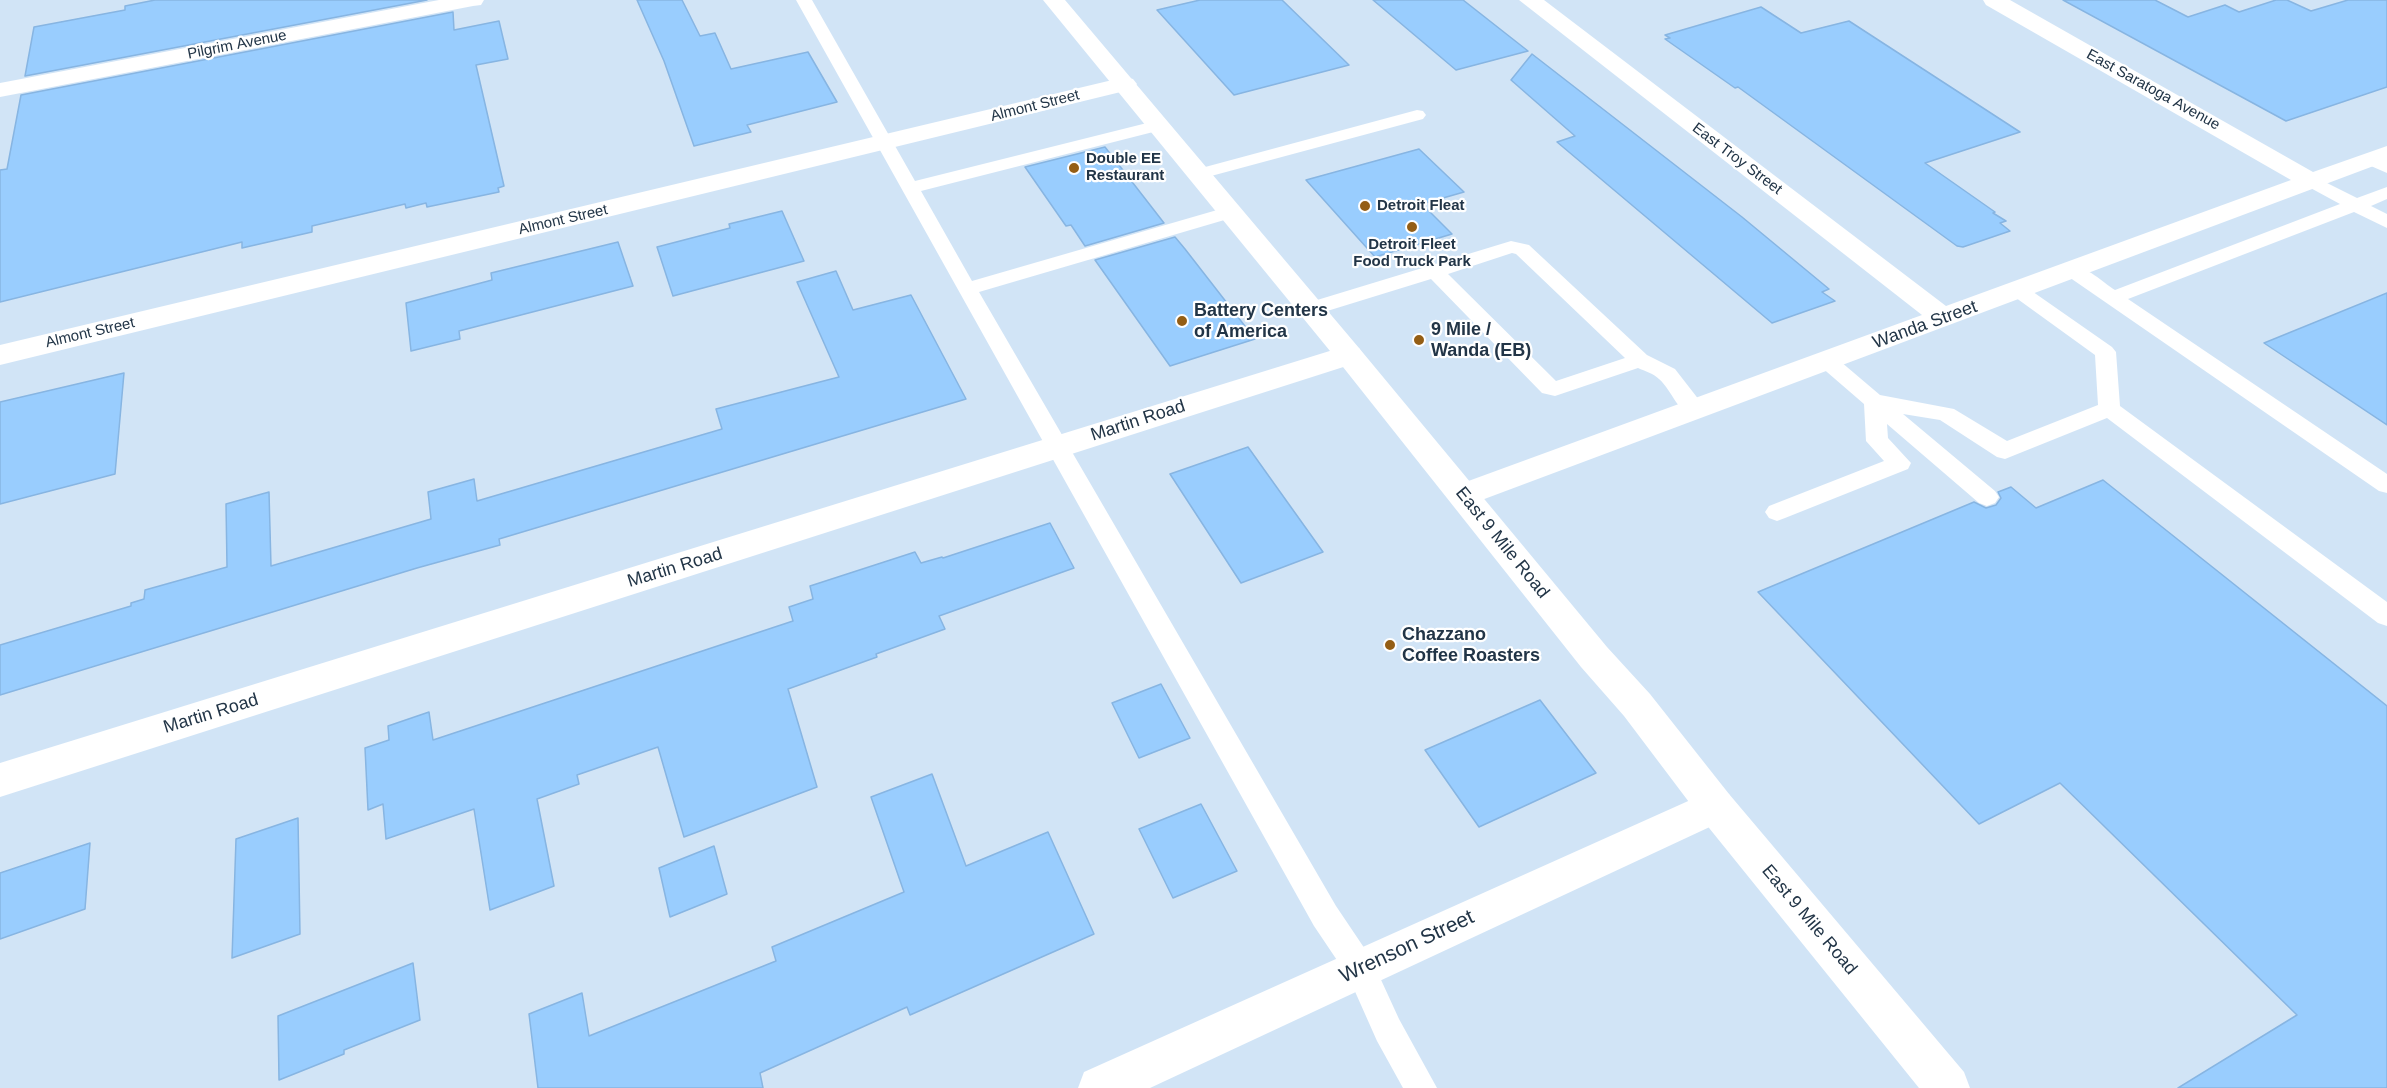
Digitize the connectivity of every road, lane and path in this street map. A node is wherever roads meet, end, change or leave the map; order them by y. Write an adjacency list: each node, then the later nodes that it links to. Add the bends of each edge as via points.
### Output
1 (473, 0): 7 (street, Pilgrim Avenue)
2 (804, 0): 10 (lane)
3 (1054, 0): 6 (street, East 9 Mile Road)
4 (1530, 0): 25 (street, East Troy Street)
5 (1994, 0): 13 (street, East Saratoga Avenue)
6 (1125, 84): 9 (street, East 9 Mile Road); 10 (street, Almont Street)
7 (0, 90)
8 (1418, 115): 12 (lane)
9 (1159, 124): 12 (street, East 9 Mile Road); 14 (lane)
10 (885, 143): 14 (lane); 26 (street, Almont Street)
11 (2381, 160): 13 (street, Wanda Street)
12 (1200, 174): 17 (street, East 9 Mile Road)
13 (2311, 181): 16 (lane); 20 (street, Wanda Street)
14 (911, 188): 21 (lane)
15 (2387, 193): 16 (lane)
16 (2356, 205): 18 (lane); 23 (lane)
17 (1231, 212): 21 (lane); 24 (street, East 9 Mile Road)
18 (2387, 222)
19 (1434, 271): 24 (lane); 28 (lane, via 1517,247); 28 (lane, via 1550,388)
20 (2073, 271): 22 (street, Wanda Street); 23 (lane)
21 (968, 290): 33 (lane)
22 (2019, 291): 25 (street, Wanda Street); 31 (lane, via 2105,352)
23 (2115, 297): 34 (lane)
24 (1311, 309): 27 (street, East 9 Mile Road)
25 (1944, 318): 29 (street, Wanda Street)
26 (0, 355)
27 (1349, 355): 33 (street, Martin Road); 35 (street, East 9 Mile Road)
28 (1640, 360): 32 (lane, via 1667,374)
29 (1827, 361): 30 (lane); 32 (street, Wanda Street)
30 (1875, 401): 31 (lane, via 1946,414 2005,451); 36 (lane); 37 (lane, via 1877,441 1900,463)
31 (2109, 409): 38 (lane)
32 (1695, 410): 35 (street, Wanda Street)
33 (1058, 447): 39 (street, Martin Road); 41 (lane, via 1325,916)
34 (2387, 485)
35 (1463, 495): 40 (street, East 9 Mile Road)
36 (1987, 497)
37 (1777, 512)
38 (2387, 616)
39 (0, 780)
40 (1715, 806): 41 (street, Wrenson Street); 44 (street, East 9 Mile Road)
41 (1360, 968): 42 (street, Wrenson Street); 43 (lane, via 1388,1030)
42 (1100, 1088)
43 (1421, 1088)
44 (1948, 1088)

